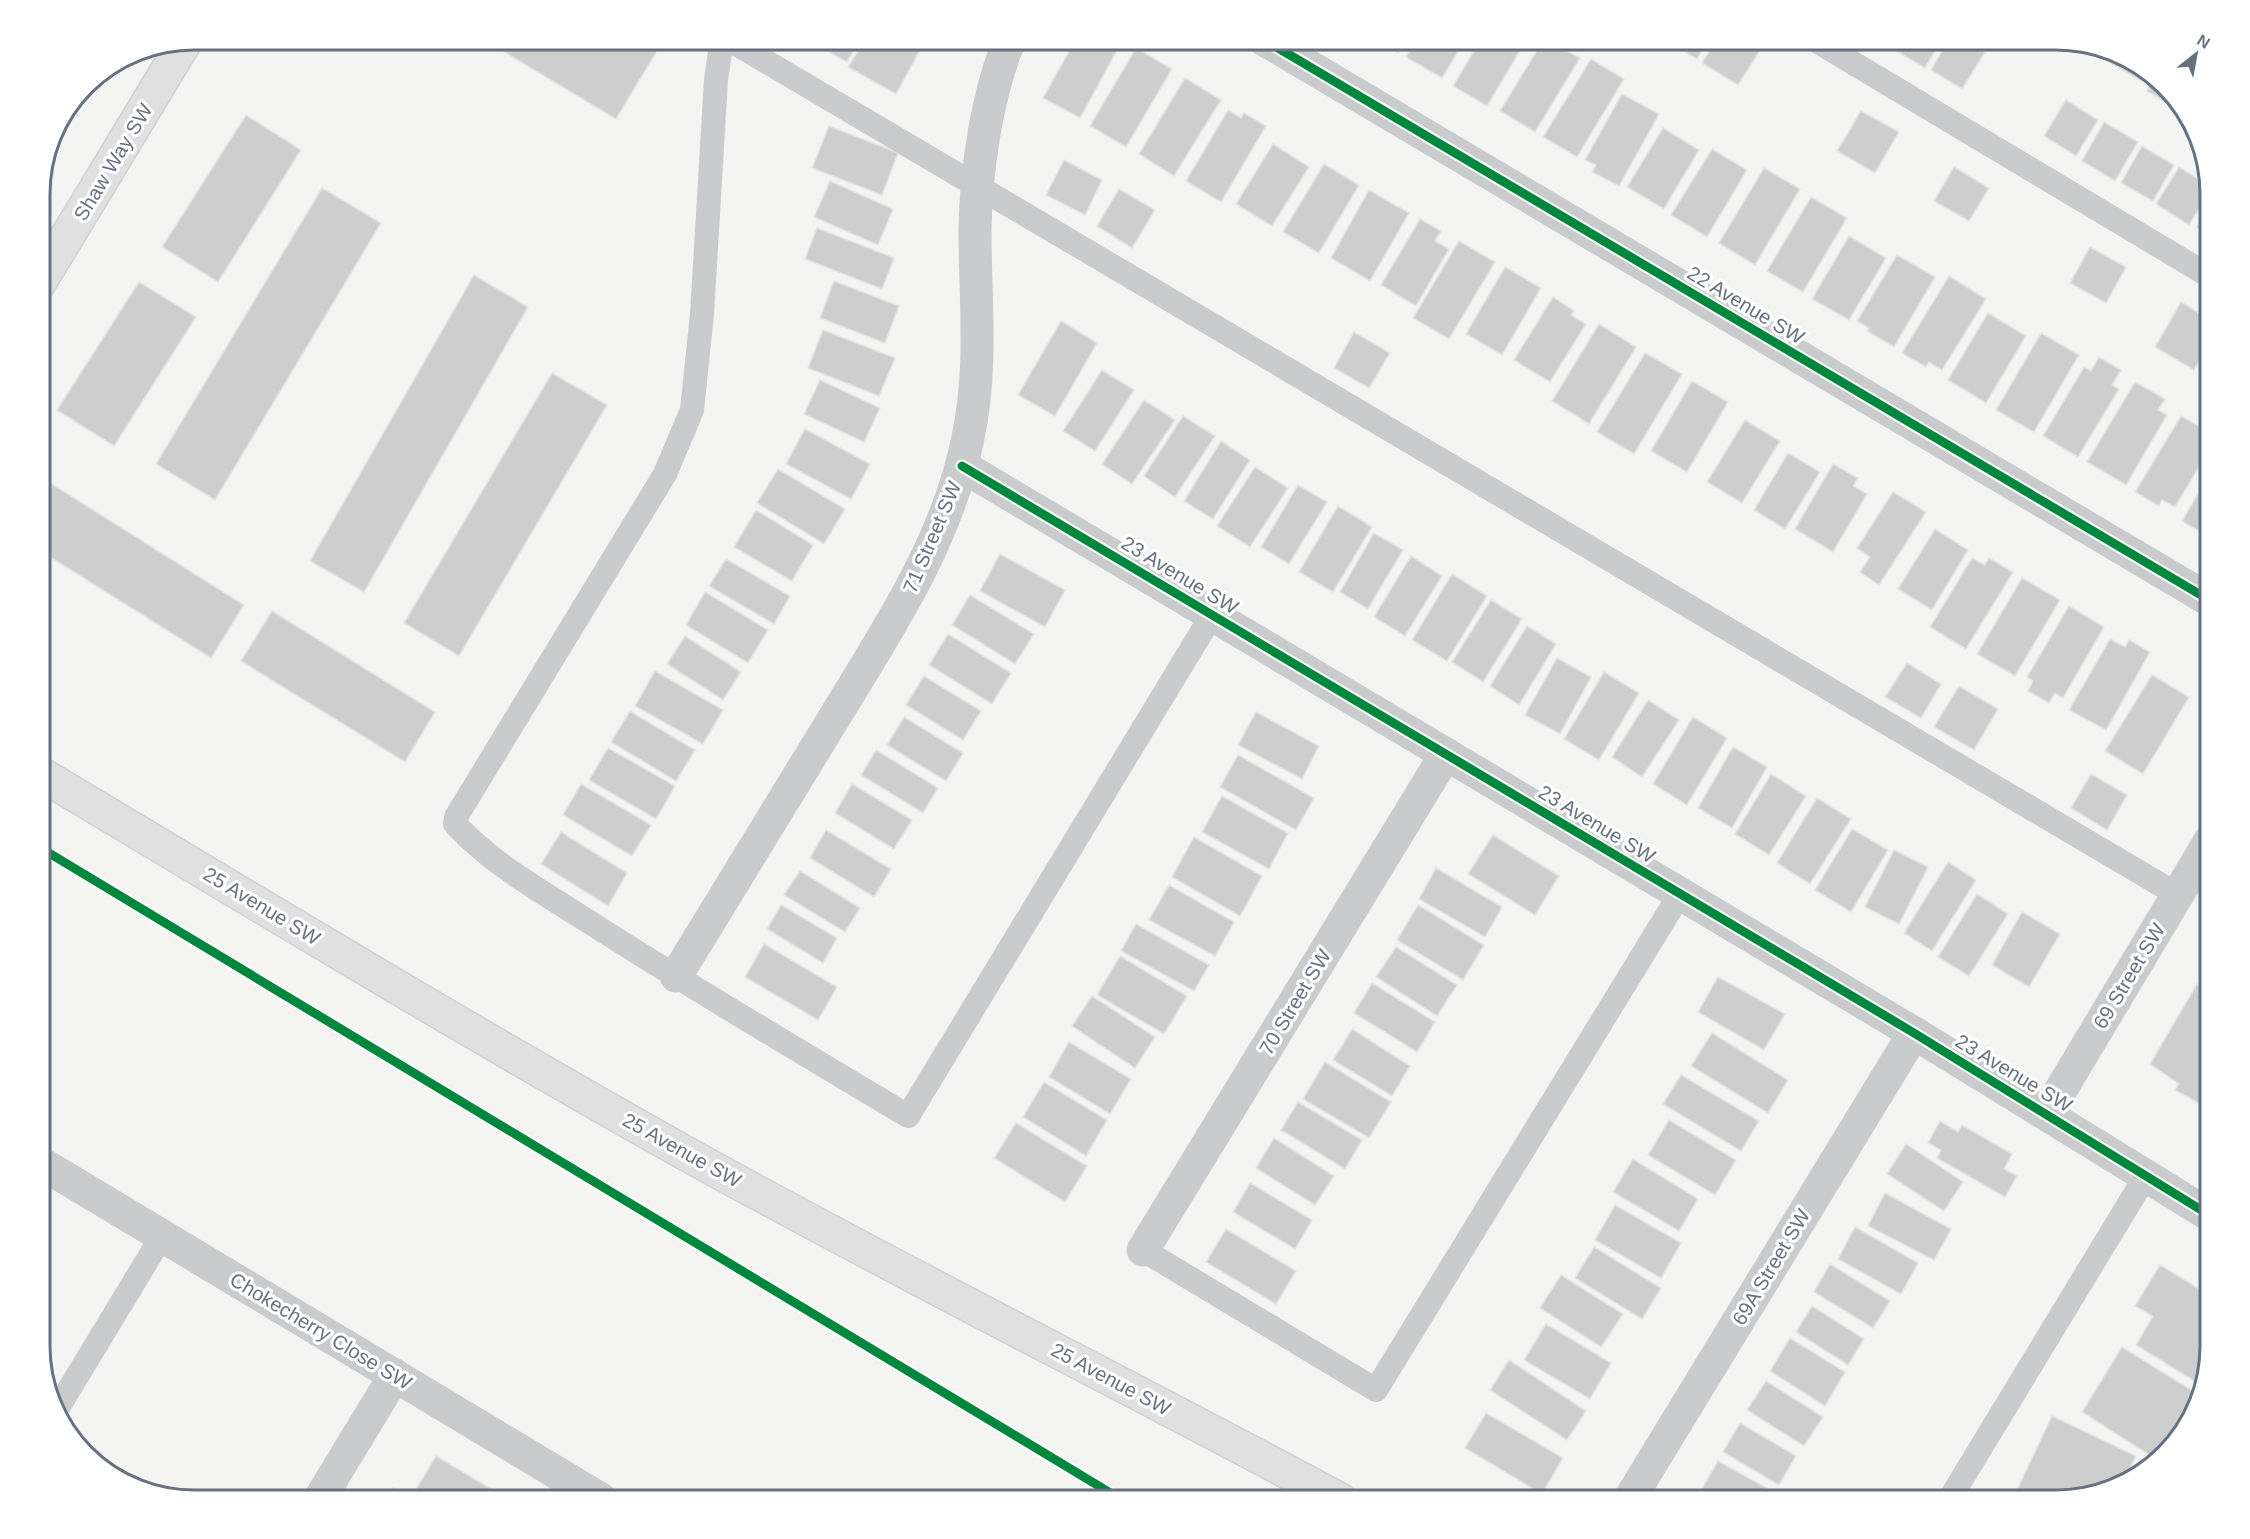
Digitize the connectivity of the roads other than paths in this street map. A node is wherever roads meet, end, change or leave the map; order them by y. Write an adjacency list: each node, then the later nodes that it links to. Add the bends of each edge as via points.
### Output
1 (720, 50): 18 (lane, via 692,410 665,474 455,824 475,846 507,869)
2 (747, 50): 7 (lane)
3 (1006, 50): 7 (street, 71 Street SW, via 995,85)
4 (1282, 50): 11 (street, 22 Avenue SW)
5 (1831, 50): 9 (lane)
6 (180, 51): 8 (main road, Shaw Way SW)
7 (977, 184): 10 (street, 71 Street SW, via 979,352); 17 (lane)
8 (50, 265)
9 (2200, 270)
10 (962, 466): 12 (street, 23 Avenue SW); 18 (street, 71 Street SW, via 933,547 912,589)
11 (2200, 594)
12 (1212, 615): 13 (street, 23 Avenue SW); 18 (lane, via 908,1116)
13 (1446, 754): 16 (street, 23 Avenue SW); 25 (street, 70 Street SW)
14 (50, 780): 30 (main road, 25 Avenue SW, via 682,1151)
15 (2200, 858): 17 (street, 69 Street SW)
16 (1680, 894): 19 (street, 23 Avenue SW); 25 (lane, via 1376,1390)
17 (2178, 896): 20 (street, 69 Street SW)
18 (676, 976)
19 (1914, 1033): 20 (street, 23 Avenue SW); 31 (street, 69A Street SW)
20 (2047, 1113): 22 (street, 23 Avenue SW)
21 (50, 1169): 24 (street, Chokecherry Close SW)
22 (2147, 1174): 23 (street, 23 Avenue SW); 32 (lane)
23 (2200, 1209)
24 (162, 1236): 26 (street, Chokecherry Close SW); 27 (lane)
25 (1143, 1250)
26 (395, 1376): 28 (street); 29 (street, Chokecherry Close SW)
27 (61, 1402)
28 (325, 1490)
29 (585, 1490)
30 (1322, 1490)
31 (1635, 1490)
32 (1955, 1490)

